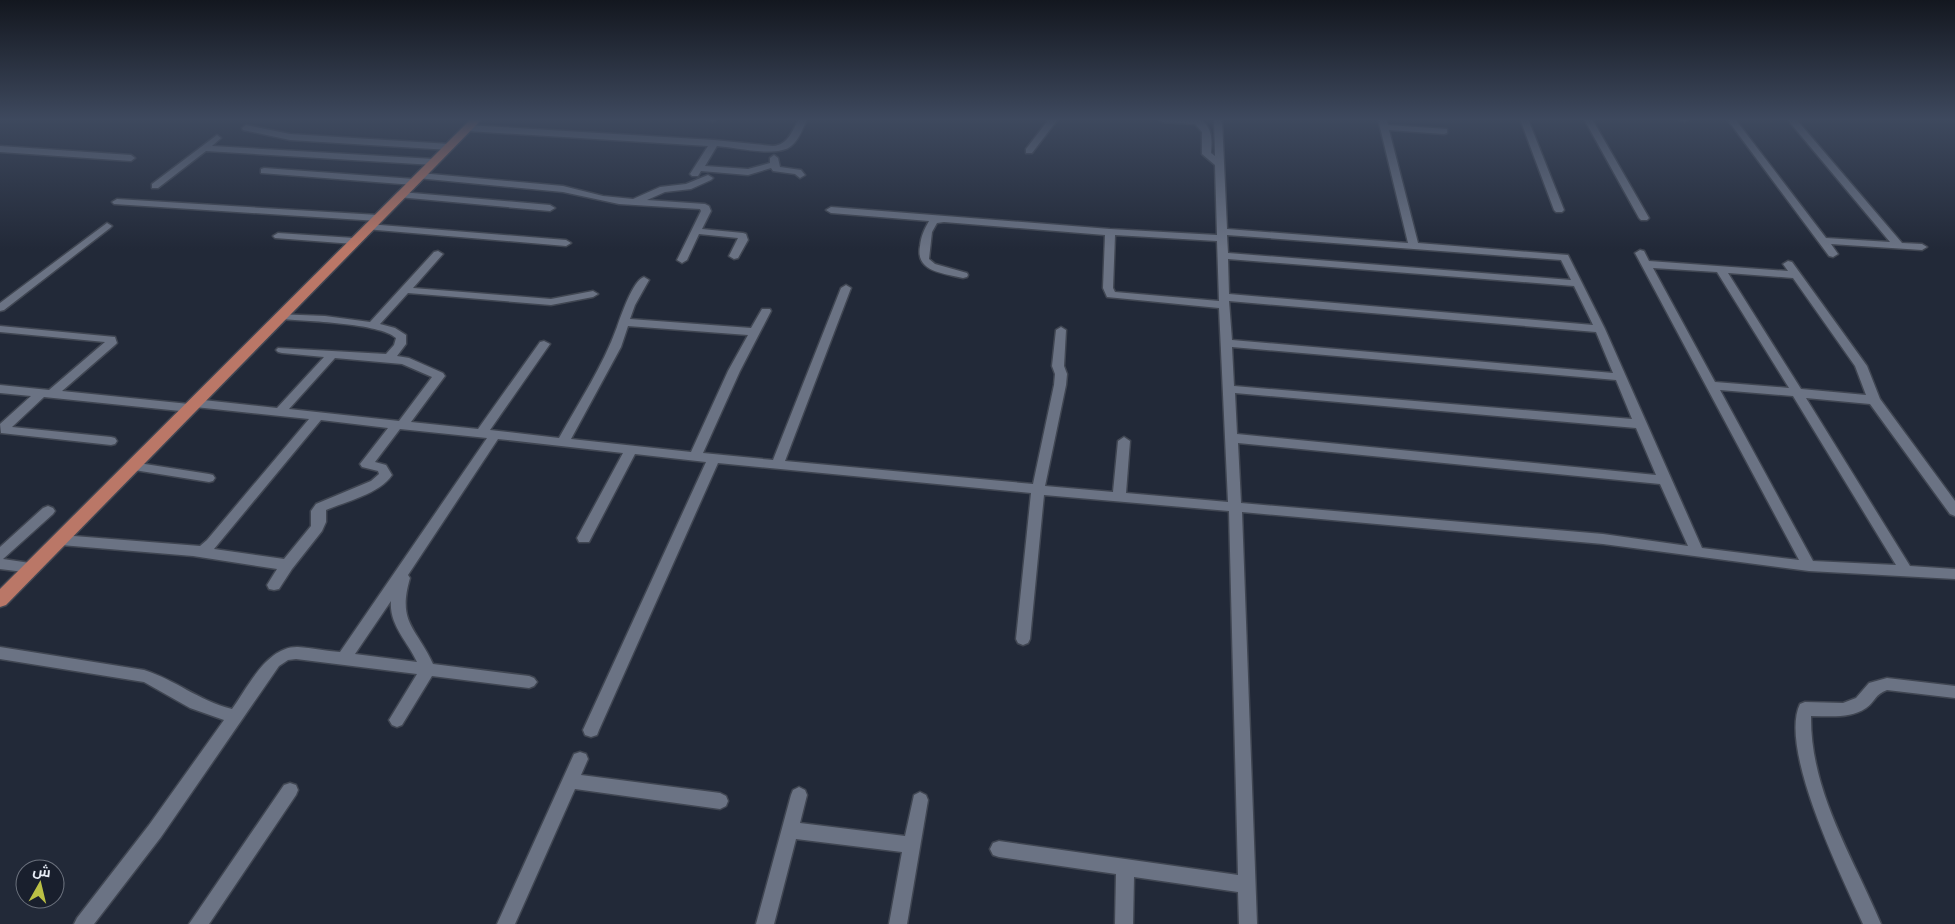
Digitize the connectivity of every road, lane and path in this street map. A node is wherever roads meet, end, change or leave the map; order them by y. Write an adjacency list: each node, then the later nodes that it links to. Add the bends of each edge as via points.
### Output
1 (186, 162): 16 (street)
2 (434, 162): 15 (main road)
3 (703, 162): 11 (street)
4 (1393, 162): 35 (street)
5 (1541, 162): 23 (street)
6 (1612, 162): 24 (street)
7 (1763, 162): 33 (street)
8 (1828, 162): 36 (street)
9 (1218, 164): 30 (street)
10 (774, 165): 11 (street, via 748,172); 13 (street, via 776,169)
11 (699, 168): 17 (street)
12 (264, 171): 15 (street)
13 (800, 175)
14 (708, 178): 17 (street)
15 (417, 179): 18 (main road); 20 (street, via 562,188 603,199)
16 (155, 186)
17 (688, 187): 20 (street, via 663,189)
18 (401, 195): 21 (street); 26 (main road)
19 (117, 202): 26 (street)
20 (634, 202): 28 (street, via 702,206 706,211)
21 (550, 208)
22 (831, 210): 25 (street)
23 (1559, 210)
24 (1644, 218)
25 (944, 219): 29 (street); 46 (street, via 931,223 924,260 931,266)
26 (373, 223): 32 (main road); 34 (street)
27 (107, 226): 53 (street)
28 (696, 231): 40 (street, via 743,236); 42 (street)
29 (1110, 232): 30 (street); 52 (street, via 1108,288 1111,295)
30 (1222, 235): 35 (street); 41 (street)
31 (278, 236): 32 (street)
32 (354, 241): 55 (main road)
33 (1823, 242): 36 (street); 39 (street)
34 (566, 243)
35 (1413, 245): 48 (street, via 1564,257)
36 (1899, 246): 37 (street)
37 (1922, 247)
38 (438, 254): 50 (street)
39 (1833, 254)
40 (734, 256)
41 (1223, 256): 48 (street); 52 (street)
42 (682, 260)
43 (1788, 264): 45 (street)
44 (1720, 270): 45 (street); 68 (street, via 1643,258); 71 (street)
45 (1795, 274): 73 (street, via 1861,366)
46 (963, 275)
47 (644, 280): 56 (street)
48 (1576, 283): 59 (street)
49 (846, 288): 87 (street)
50 (406, 290): 51 (street, via 551,302); 57 (street)
51 (593, 294)
52 (1224, 301): 59 (street); 62 (street)
53 (0, 308)
54 (766, 310): 61 (street)
55 (280, 316): 57 (street); 74 (main road)
56 (624, 322): 61 (street); 83 (street, via 615,347)
57 (373, 326): 66 (street, via 401,335 402,344)
58 (0, 329): 72 (street, via 111,339 111,343)
59 (1600, 329): 67 (street)
60 (1061, 330): 91 (street, via 1060,385)
61 (755, 332): 85 (street)
62 (1226, 343): 67 (street); 70 (street)
63 (544, 344): 79 (street)
64 (282, 350): 65 (street)
65 (332, 355): 66 (street); 75 (street)
66 (390, 358): 78 (street, via 438,376)
67 (1621, 377): 77 (street)
68 (1711, 385): 71 (street); 104 (street)
69 (0, 389): 72 (street)
70 (1228, 389): 77 (street); 80 (street)
71 (1796, 392): 73 (street); 106 (street)
72 (47, 393): 74 (street); 81 (street, via 9,420 5,430)
73 (1874, 400): 95 (street)
74 (192, 405): 75 (street); 88 (main road)
75 (280, 412): 76 (street)
76 (318, 416): 78 (street); 99 (street, via 212,544)
77 (1641, 424): 90 (street)
78 (399, 425): 79 (street); 102 (street, via 366,464 382,468 386,475 376,484 321,507 317,528)
79 (488, 434): 83 (street); 103 (street)
80 (1231, 438): 90 (street); 93 (street)
81 (111, 441)
82 (1124, 441): 92 (street)
83 (563, 442): 84 (street)
84 (631, 449): 85 (street); 96 (street)
85 (695, 456): 86 (street)
86 (714, 458): 87 (street); 118 (street)
87 (777, 465): 91 (street)
88 (132, 466): 89 (street); 97 (main road)
89 (209, 478)
90 (1663, 480): 98 (street)
91 (1038, 490): 92 (street); 110 (street)
92 (1119, 497): 93 (street)
93 (1235, 507): 98 (street); 129 (street)
94 (48, 511): 100 (street)
95 (1955, 511)
96 (584, 538)
97 (60, 540): 99 (street); 105 (main road)
98 (1697, 551): 104 (street)
99 (198, 552): 102 (street)
100 (0, 555)
101 (0, 564): 105 (street)
102 (287, 564): 108 (street)
103 (407, 566): 112 (street); 113 (street, via 400,585 398,617)
104 (1808, 566): 106 (street)
105 (32, 568): 109 (main road)
106 (1906, 571): 107 (street)
107 (1955, 574)
108 (274, 585)
109 (0, 600)
110 (1023, 639)
111 (0, 653): 116 (street, via 144,676 158,680 194,703)
112 (344, 659): 113 (street); 116 (street, via 296,653 284,655 274,662)
113 (428, 669): 114 (street); 117 (street)
114 (529, 682)
115 (1955, 692): 137 (street, via 1887,684 1874,688 1861,703 1844,710 1811,708 1803,713 1811,772 1826,819)
116 (235, 716): 130 (street, via 155,831)
117 (397, 720)
118 (591, 730)
119 (580, 760): 120 (street)
120 (570, 781): 124 (street); 132 (street)
121 (290, 790): 131 (street)
122 (799, 795): 125 (street)
123 (920, 800): 126 (street)
124 (720, 801)
125 (790, 830): 126 (street); 133 (street)
126 (912, 846): 134 (street)
127 (999, 849): 128 (street)
128 (1125, 867): 129 (street); 135 (street)
129 (1248, 886): 136 (street)
130 (83, 924)
131 (198, 924)
132 (506, 924)
133 (765, 924)
134 (898, 924)
135 (1124, 924)
136 (1248, 924)
137 (1872, 924)

